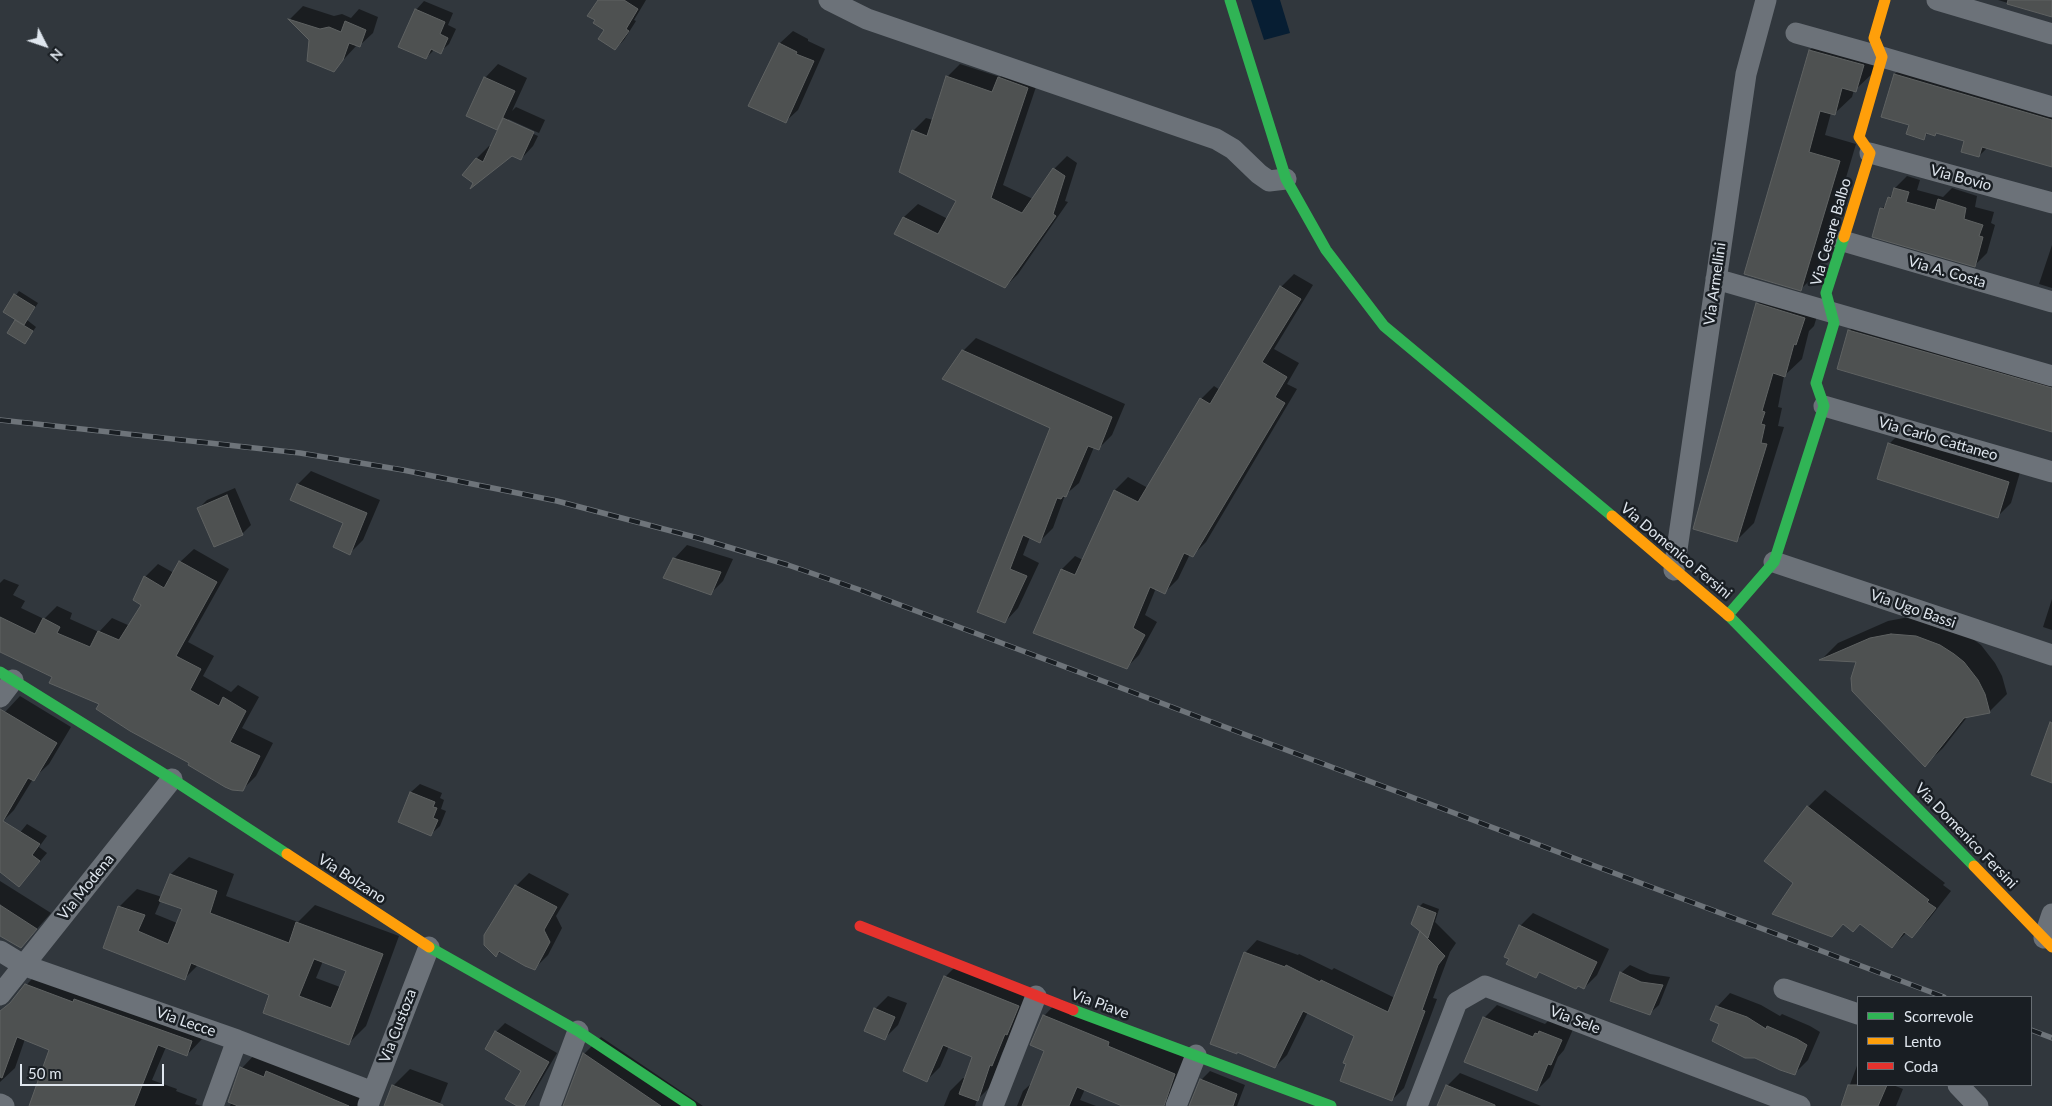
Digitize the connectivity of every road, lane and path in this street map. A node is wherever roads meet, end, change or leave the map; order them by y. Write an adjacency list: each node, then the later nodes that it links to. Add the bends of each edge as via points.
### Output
1 (829, 0): 11 (street, via 868,18 1216,139 1233,149 1269,181)
2 (1230, 0): 11 (street, Via Domenico Fersini)
3 (1766, 0): 14 (street, Via Armellini, via 1746,74)
4 (1885, 0): 8 (street, via 1874,38)
5 (1937, 0): 7 (street)
6 (1796, 33): 8 (street)
7 (2052, 34)
8 (1882, 57): 9 (street); 10 (street, via 1860,137)
9 (2052, 107)
10 (1870, 153): 12 (street, Via Bovio); 13 (street, Via Cesare Balbo)
11 (1286, 180): 21 (street, Via Domenico Fersini, via 1326,250 1384,326)
12 (2052, 203)
13 (1843, 241): 15 (street, Via A. Costa); 16 (street, Via Cesare Balbo, via 1826,293)
14 (1716, 278): 16 (street); 21 (street, Via Armellini)
15 (2052, 302)
16 (1831, 312): 17 (street); 18 (street, Via Cesare Balbo, via 1834,323 1816,383)
17 (2052, 376)
18 (1824, 406): 19 (street, Via Carlo Cattaneo); 20 (street)
19 (2052, 472)
20 (1774, 562): 22 (street); 23 (street, Via Ugo Bassi)
21 (1674, 570): 22 (street, Via Domenico Fersini)
22 (1728, 615): 28 (street, Via Domenico Fersini)
23 (2052, 655)
24 (4, 683): 25 (street, Via Bolzano)
25 (172, 779): 29 (street, Via Bolzano); 31 (street, Via Modena)
26 (2052, 914): 28 (street)
27 (860, 926): 34 (street, Via Piave)
28 (2048, 942)
29 (429, 947): 36 (street, Via Bolzano); 41 (street, Via Custoza)
30 (0, 951): 31 (street, Via Lecce)
31 (23, 965): 33 (street, Via Modena); 37 (street, Via Lecce)
32 (1784, 989): 35 (street)
33 (0, 994)
34 (1036, 996): 38 (street, Via Piave); 47 (street)
35 (1857, 1014)
36 (578, 1031): 40 (street, Via Bolzano); 45 (street)
37 (237, 1040): 41 (street, Via Lecce); 44 (street)
38 (1196, 1055): 48 (street); 49 (street, Via Piave)
39 (1959, 1086): 52 (street)
40 (666, 1098): 46 (street, Via Bolzano)
41 (370, 1099)
42 (0, 1104): 43 (street)
43 (4, 1106)
44 (213, 1106)
45 (550, 1106)
46 (691, 1106)
47 (993, 1106)
48 (1176, 1106)
49 (1331, 1106)
50 (1417, 1106): 51 (street, Via Sele, via 1457,1002 1485,986)
51 (1800, 1106)
52 (1978, 1106)

